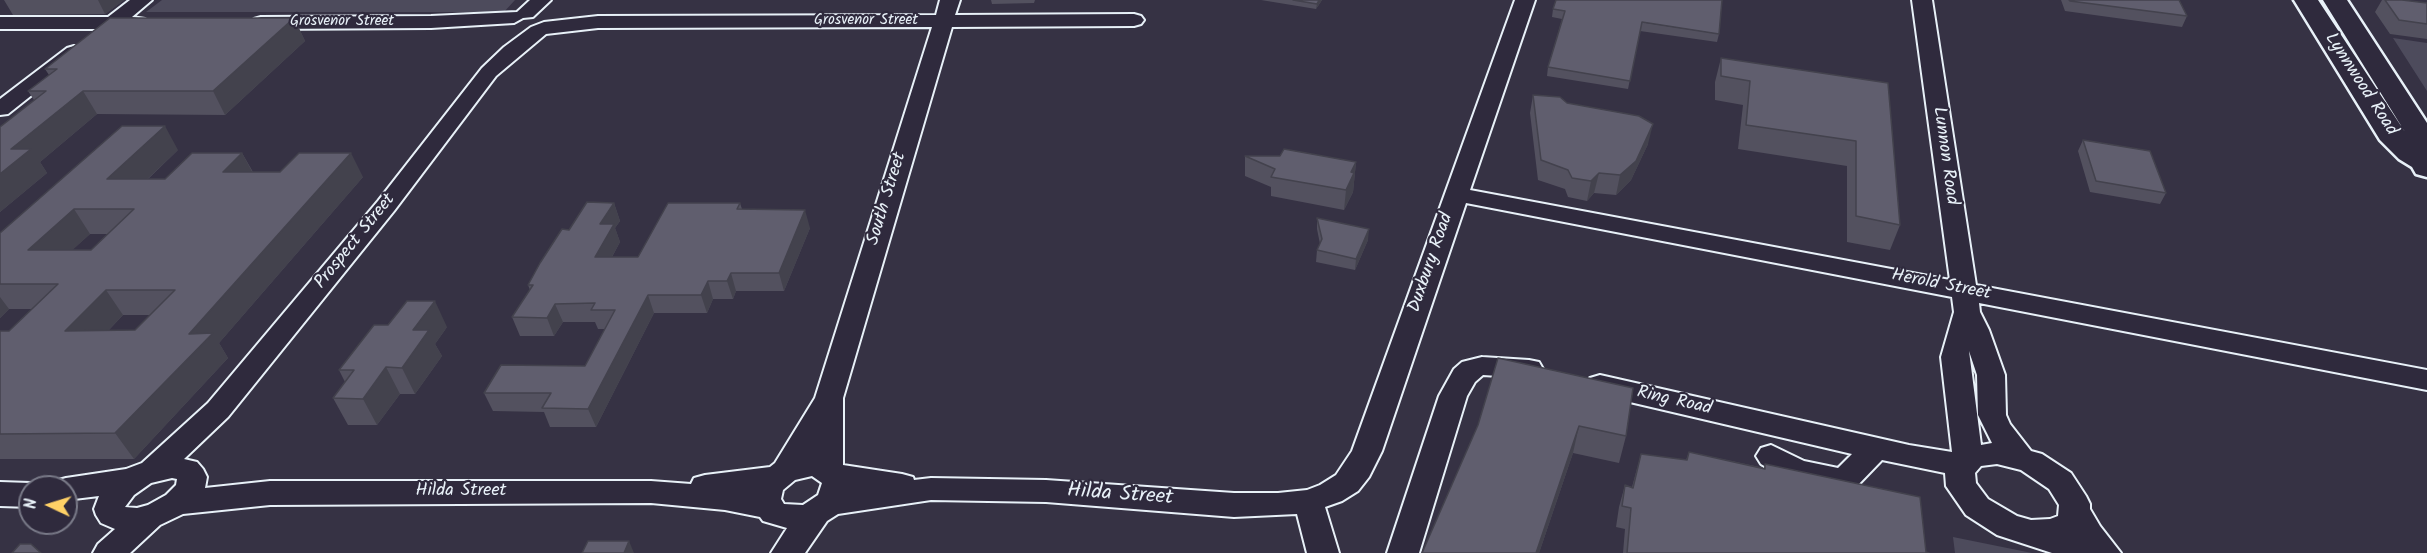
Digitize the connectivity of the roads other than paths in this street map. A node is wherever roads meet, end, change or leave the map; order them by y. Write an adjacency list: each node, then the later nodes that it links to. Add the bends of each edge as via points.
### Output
1 (142, 0): 11 (street)
2 (1525, 0): 15 (street, Duxbury Road)
3 (1922, 0): 16 (street, Lunnon Road)
4 (2306, 0): 14 (main road, Lynnwood Road, via 2390,134 2409,153)
5 (2335, 0): 14 (main road, Lynnwood Road)
6 (947, 10): 7 (street, Grosvenor Street, via 598,22); 8 (street, Grosvenor Street); 18 (street, South Street)
7 (533, 18): 9 (street, Grosvenor Street); 19 (street, Prospect Street, via 386,206)
8 (1134, 20)
9 (237, 22)
10 (0, 23): 11 (street)
11 (113, 23): 12 (street); 13 (street)
12 (158, 23)
13 (0, 109)
14 (2426, 158)
15 (1456, 194): 16 (street, Herold Street); 30 (street, Duxbury Road, via 1367,452 1347,483)
16 (1965, 301): 17 (street, Herold Street); 22 (street, Lunnon Road, via 1991,375 1992,415); 23 (street, Lunnon Road, via 1955,357)
17 (2427, 380)
18 (829, 398): 24 (street, South Street); 28 (street, South Street)
19 (218, 410): 25 (street, Prospect Street); 26 (street, Prospect Street)
20 (1876, 448): 21 (street, via 1844,480 1797,471); 23 (street, Ring Road); 42 (street, Ring Road, via 1510,366 1472,369 1453,396)
21 (1771, 456)
22 (2020, 458): 23 (street, via 1990,453); 33 (street, via 2042,467 2060,481 2072,496)
23 (1965, 463): 36 (street, via 1961,486 1977,507 2008,525)
24 (781, 474): 28 (street, Hilda Street, via 813,465); 29 (street, Hilda Street); 32 (street, South Street, via 766,492)
25 (143, 475): 26 (street, Hilda Street, via 172,467); 27 (street); 34 (street, Prospect Street, via 115,494)
26 (185, 483): 29 (street, Hilda Street, via 270,493); 35 (street)
27 (78, 487)
28 (827, 490): 30 (street, Hilda Street, via 1046,491 1234,505); 32 (street, Hilda Street, via 793,518); 40 (street)
29 (651, 492): 32 (street, Hilda Street, via 725,498)
30 (1308, 501): 41 (street)
31 (78, 502): 34 (street)
32 (771, 510): 39 (street)
33 (2075, 511): 36 (street, via 2062,528); 44 (street)
34 (111, 512): 35 (street, via 126,520); 37 (street)
35 (148, 518): 38 (street)
36 (2031, 532): 43 (street)
37 (97, 553)
38 (109, 553)
39 (776, 553)
40 (787, 553)
41 (1323, 553)
42 (1404, 553)
43 (2086, 553)
44 (2105, 553)

